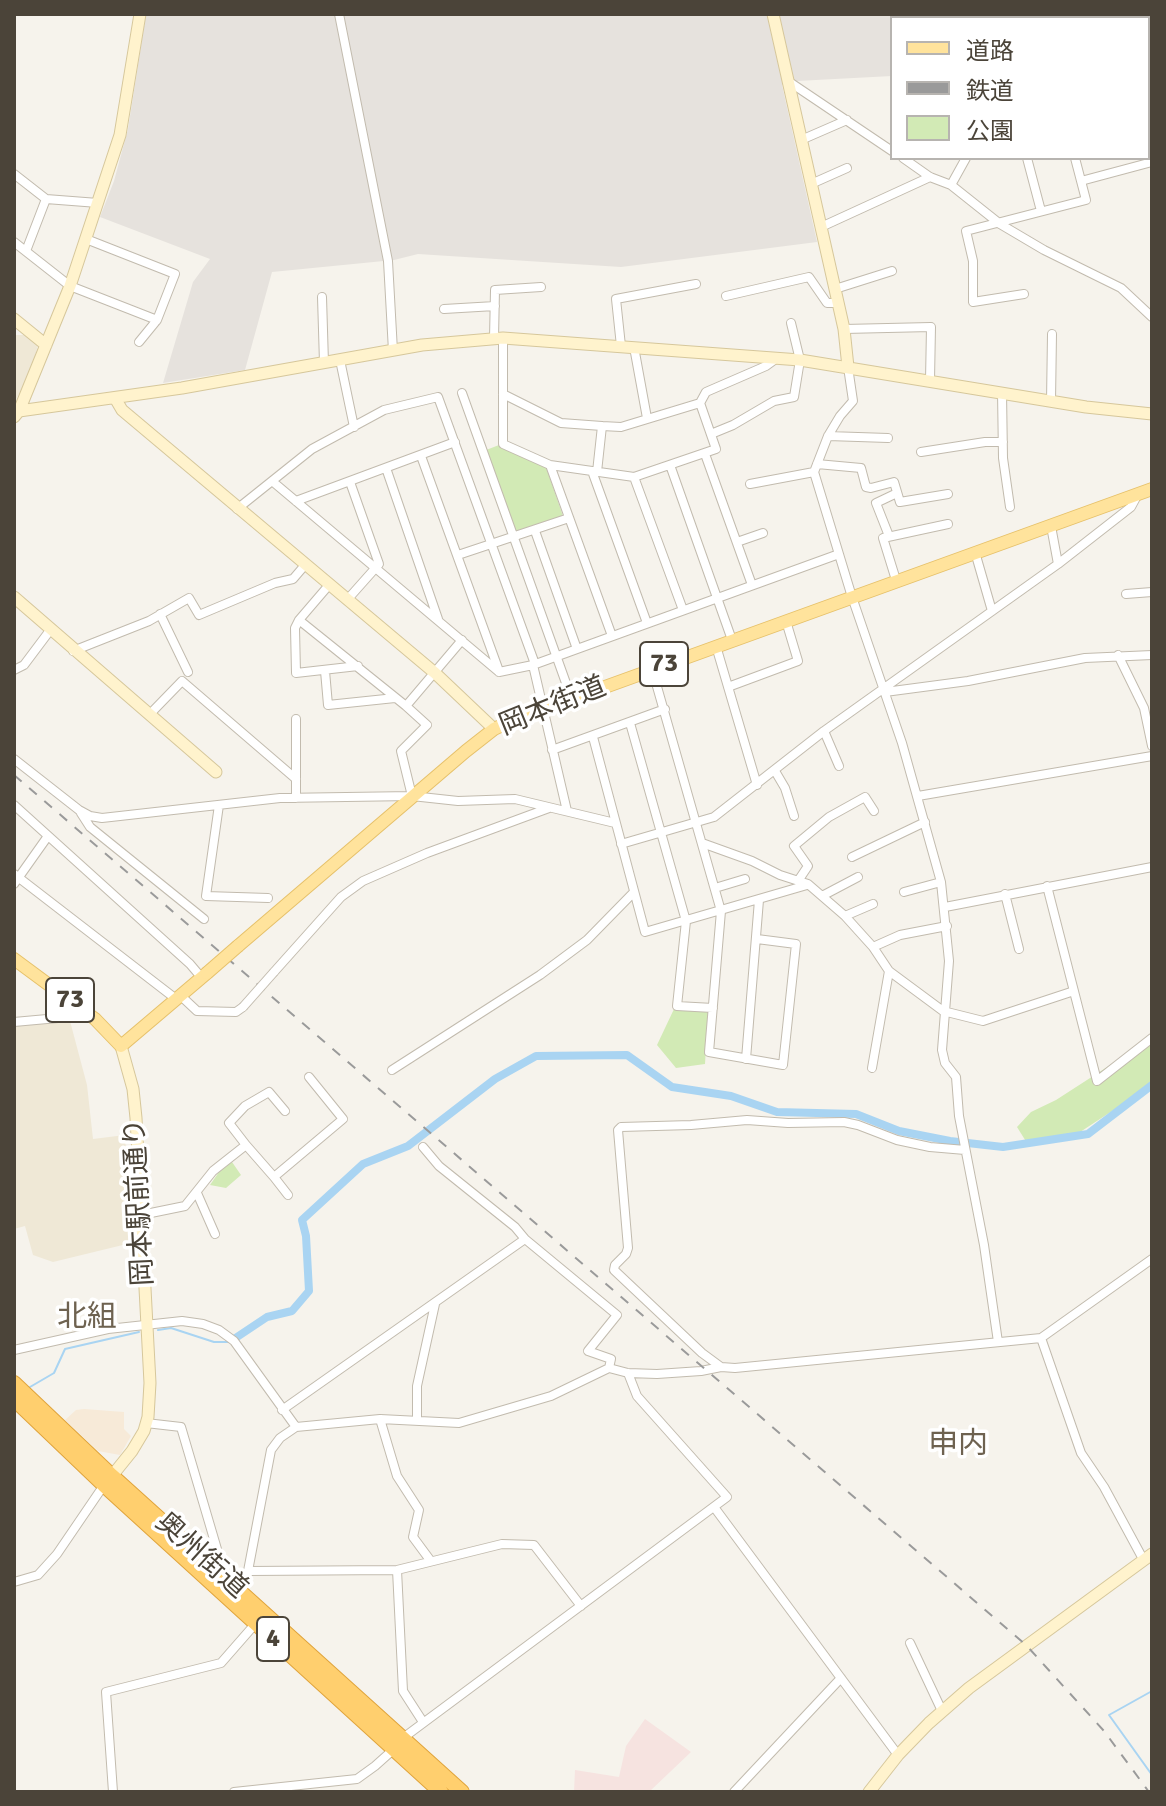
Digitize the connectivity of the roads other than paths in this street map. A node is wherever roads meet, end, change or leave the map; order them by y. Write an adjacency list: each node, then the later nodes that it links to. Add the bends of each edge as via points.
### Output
1 (140, 14): 22 (street, via 120,135)
2 (339, 14): 51 (street, via 388,261)
3 (773, 14): 4 (street)
4 (788, 81): 5 (street); 6 (street)
5 (847, 120): 6 (street); 7 (street)
6 (801, 140): 19 (street)
7 (890, 150)
8 (907, 160): 17 (street)
9 (965, 160): 20 (street)
10 (1028, 160): 23 (street)
11 (1076, 160): 18 (street)
12 (1120, 160): 15 (street)
13 (1152, 162): 15 (street)
14 (847, 168): 19 (street)
15 (1122, 170): 18 (street)
16 (14, 174): 21 (street)
17 (930, 177): 20 (street); 25 (street)
18 (1081, 181): 23 (street, via 1086,200)
19 (811, 184): 25 (street)
20 (951, 185): 24 (street)
21 (46, 199): 22 (street); 28 (street)
22 (98, 203): 26 (street)
23 (1041, 211): 24 (street)
24 (1000, 224): 34 (street, via 966,231 973,261 973,302); 40 (street, via 1121,288)
25 (821, 227): 33 (street)
26 (86, 239): 31 (street); 42 (street, via 175,274)
27 (14, 242): 28 (street)
28 (26, 251): 31 (street)
29 (892, 271): 33 (street)
30 (696, 284): 49 (street, via 616,299)
31 (70, 286): 42 (street); 48 (street)
32 (541, 287): 38 (street, via 495,290)
33 (835, 289): 37 (street)
34 (1024, 294)
35 (726, 296): 37 (street, via 809,277 827,303)
36 (322, 297): 55 (street)
37 (838, 303): 44 (street)
38 (495, 306): 39 (street); 46 (street)
39 (444, 309)
40 (1152, 317)
41 (14, 319): 48 (street)
42 (157, 320): 47 (street)
43 (791, 323): 54 (street)
44 (844, 329): 56 (street); 57 (street, via 931,327)
45 (1052, 334): 62 (street)
46 (498, 338): 49 (street); 51 (street); 60 (street)
47 (139, 342)
48 (46, 345): 64 (street)
49 (621, 346): 50 (street)
50 (634, 347): 52 (street); 66 (street)
51 (393, 351): 53 (street)
52 (778, 358): 54 (street); 63 (street, via 706,392)
53 (340, 360): 55 (street); 68 (street)
54 (800, 360): 56 (street); 69 (street, via 794,397 774,401)
55 (324, 363): 61 (street)
56 (848, 367): 57 (street); 70 (street, via 853,401)
57 (930, 380): 58 (street)
58 (1002, 392): 62 (street); 73 (street)
59 (462, 393): 99 (street)
60 (503, 394): 67 (street, via 561,423); 77 (street, via 503,444)
61 (115, 398): 64 (street); 92 (street, via 122,410)
62 (1051, 401): 65 (street)
63 (700, 403): 66 (street); 69 (street)
64 (17, 414)
65 (1152, 414)
66 (647, 418): 67 (street, via 621,427)
67 (602, 426): 81 (street)
68 (354, 427): 72 (street, via 384,410 438,397); 83 (street, via 312,449)
69 (711, 434): 75 (street, via 716,449)
70 (828, 436): 71 (street); 80 (street)
71 (888, 438)
72 (455, 442): 76 (street); 101 (street)
73 (1003, 442): 74 (street); 91 (street)
74 (921, 452)
75 (705, 454): 78 (street); 100 (street)
76 (421, 456): 79 (street); 104 (street)
77 (550, 465): 81 (street); 93 (street)
78 (670, 465): 82 (street); 115 (street)
79 (386, 468): 84 (street); 121 (street)
80 (815, 468): 85 (street); 87 (street, via 861,468 866,487 894,482); 103 (street)
81 (594, 472): 82 (street); 123 (street)
82 (634, 477): 117 (street)
83 (272, 481): 90 (street); 92 (street)
84 (350, 482): 90 (street); 107 (street, via 379,564)
85 (750, 484)
86 (1152, 489): 88 (main road, 岡本街道 / 73)
87 (897, 493): 89 (street, via 900,502); 98 (street, via 876,503)
88 (1139, 493): 95 (main road, 岡本街道 / 73); 105 (street, via 1131,507)
89 (948, 494)
90 (296, 501): 107 (street)
91 (1010, 507)
92 (237, 509): 106 (street)
93 (569, 518): 96 (street); 125 (street)
94 (948, 524): 98 (street)
95 (1051, 526): 102 (main road, 岡本街道 / 73); 105 (street)
96 (535, 531): 99 (street); 129 (street)
97 (763, 533): 100 (street)
98 (889, 536): 108 (street, via 883,538)
99 (514, 537): 101 (street); 133 (street)
100 (737, 542): 110 (street)
101 (492, 544): 104 (street); 134 (street)
102 (975, 552): 108 (main road, 岡本街道 / 73); 118 (street)
103 (839, 554): 110 (street); 114 (street)
104 (458, 555): 140 (street)
105 (1058, 564): 118 (street)
106 (305, 565): 109 (street); 119 (street, via 293,579 199,615 189,598)
107 (376, 568): 116 (street); 121 (street)
108 (896, 580): 114 (main road, 岡本街道 / 73)
109 (329, 585): 116 (street); 120 (street)
110 (752, 585): 115 (street)
111 (1152, 592): 112 (street)
112 (1126, 594)
113 (14, 597): 124 (street)
114 (852, 597): 122 (main road, 岡本街道 / 73); 143 (street)
115 (717, 598): 117 (street); 127 (street)
116 (347, 600): 141 (street)
117 (683, 610): 123 (street)
118 (992, 611): 143 (street)
119 (160, 614): 130 (street); 139 (street)
120 (299, 620): 135 (street); 138 (street, via 296,673)
121 (438, 620): 126 (street)
122 (786, 621): 127 (main road, 岡本街道 / 73); 142 (street, via 798,661)
123 (647, 623): 125 (street)
124 (51, 629): 130 (street); 137 (street, via 24,665)
125 (612, 636): 129 (street)
126 (462, 640): 140 (street); 141 (street)
127 (732, 640): 128 (main road, 岡本街道 / 73)
128 (716, 646): 136 (main road, 岡本街道 / 73); 142 (street)
129 (577, 649): 133 (street)
130 (73, 651): 150 (street)
131 (1118, 655): 132 (street); 143 (street); 148 (street)
132 (1152, 655)
133 (555, 657): 134 (street); 144 (street)
134 (534, 664): 140 (street); 147 (street)
135 (358, 666): 138 (street); 145 (street)
136 (652, 669): 144 (main road, 岡本街道 / 73); 149 (street)
137 (14, 670)
138 (325, 671): 145 (street, via 328,705)
139 (188, 672)
140 (499, 672)
141 (435, 673): 146 (street); 153 (street)
142 (728, 687): 164 (street)
143 (884, 690): 154 (street); 166 (street)
144 (571, 697): 147 (main road, 岡本街道 / 73)
145 (395, 698): 146 (street)
146 (406, 706): 165 (street, via 427,725 401,751)
147 (542, 708): 153 (main road, 岡本街道 / 73); 157 (street)
148 (1148, 708): 156 (street)
149 (665, 709): 152 (street); 175 (street)
150 (149, 715): 162 (street); 163 (street, via 182,681)
151 (296, 719): 163 (street)
152 (630, 723): 155 (street); 178 (street)
153 (494, 729): 165 (main road, 岡本街道 / 73)
154 (824, 731): 160 (street); 161 (street)
155 (593, 737): 157 (street); 177 (street)
156 (1152, 746)
157 (552, 750): 172 (street)
158 (1152, 756): 166 (street)
159 (14, 759): 171 (street)
160 (839, 766)
161 (775, 771): 164 (street); 174 (street)
162 (216, 772)
163 (296, 779): 167 (street)
164 (757, 785): 175 (street, via 714,817)
165 (412, 796): 167 (street); 170 (street, via 515,799); 210 (main road, 岡本街道 / 73, bridge)
166 (918, 796): 176 (street)
167 (296, 798): 169 (street)
168 (14, 805): 179 (street)
169 (219, 805): 171 (street, via 102,818); 196 (street, via 206,896)
170 (550, 808): 172 (street); 212 (street, bridge, via 363,881 341,897 236,1012 197,1011)
171 (79, 810): 202 (street, via 90,827)
172 (567, 811): 177 (street)
173 (874, 811): 187 (street, via 865,797 794,846 808,866)
174 (794, 816)
175 (696, 822): 178 (street); 180 (street)
176 (925, 822): 182 (street); 188 (street)
177 (615, 823): 181 (street)
178 (661, 832): 181 (street); 203 (street)
179 (48, 836): 185 (street); 210 (street)
180 (702, 843): 187 (street); 191 (street)
181 (621, 844): 192 (street)
182 (852, 857)
183 (1152, 867): 190 (street)
184 (858, 877): 195 (street)
185 (16, 879): 212 (street)
186 (745, 879): 191 (street)
187 (798, 881): 189 (street)
188 (941, 882): 193 (street); 199 (street)
189 (808, 884): 195 (street); 197 (street)
190 (1047, 886): 194 (street); 211 (street)
191 (715, 888): 200 (street)
192 (634, 892): 203 (street, via 645,932); 221 (street, via 587,940 552,966)
193 (904, 892)
194 (1005, 894): 199 (street); 207 (street)
195 (822, 896): 201 (street)
196 (268, 898)
197 (759, 900): 200 (street); 205 (street)
198 (873, 904): 201 (street)
199 (945, 907): 204 (street)
200 (721, 911): 203 (street); 213 (street)
201 (845, 916): 206 (street)
202 (204, 919)
203 (686, 921): 213 (street, via 677,1006)
204 (947, 926): 206 (street, via 900,935); 215 (street)
205 (757, 939): 219 (street); 219 (street, via 796,944 783,1065)
206 (873, 947): 209 (street)
207 (1019, 949)
208 (14, 959): 214 (main road, 岡本駅前通り / 73)
209 (889, 971): 215 (street); 220 (street)
210 (204, 975): 212 (main road, 73)
211 (1074, 991): 215 (street, via 983,1021); 217 (street, via 1097,1081)
212 (178, 998): 218 (main road, 73)
213 (713, 1008): 219 (street, via 709,1052)
214 (83, 1009): 216 (street, via 69,1017); 218 (main road, 岡本駅前通り / 73)
215 (943, 1011): 226 (street, via 942,1050 956,1077)
216 (14, 1022)
217 (1152, 1038)
218 (121, 1046): 230 (street, 岡本駅前通り, via 133,1089)
219 (746, 1059)
220 (872, 1068)
221 (392, 1070)
222 (309, 1077): 227 (street, via 343,1119)
223 (285, 1111): 224 (street, via 269,1092 245,1106 229,1123)
224 (246, 1145): 227 (street); 228 (street, via 213,1171)
225 (423, 1147): 232 (street)
226 (965, 1148): 237 (street); 239 (street, via 897,1140 844,1122 747,1120 621,1127 628,1248 614,1270)
227 (274, 1177): 229 (street)
228 (197, 1193): 230 (street, via 185,1206); 231 (street)
229 (288, 1195)
230 (141, 1215): 235 (street, 岡本駅前通り)
231 (215, 1234)
232 (525, 1239): 234 (street); 240 (street, via 617,1315 588,1351 611,1359)
233 (1152, 1259): 236 (street)
234 (435, 1303): 244 (street); 246 (street, via 417,1386)
235 (146, 1325): 238 (street); 244 (street, via 182,1321 219,1330 234,1341); 247 (street, 岡本駅前通り)
236 (1041, 1338): 237 (street); 251 (street, via 1081,1453)
237 (998, 1342): 239 (street)
238 (14, 1350)
239 (721, 1367): 241 (street)
240 (609, 1368): 241 (street); 246 (street, via 551,1396 459,1423)
241 (628, 1373): 250 (street, via 637,1396 727,1497)
242 (14, 1383): 249 (highway, 奥州街道 / 4)
243 (14, 1399): 249 (highway, 奥州街道 / 4)
244 (282, 1410): 248 (street)
245 (380, 1419): 246 (street); 248 (street); 252 (street, via 397,1476 419,1510 413,1537)
246 (417, 1421)
247 (146, 1423): 249 (street, 岡本駅前通り, via 140,1440); 255 (street, via 181,1427)
248 (296, 1427): 254 (street, via 271,1450)
249 (108, 1480): 255 (highway, 奥州街道 / 4); 256 (street, via 38,1575); 259 (highway, 奥州街道 / 4)
250 (714, 1507): 258 (street); 261 (street)
251 (1147, 1556): 262 (street)
252 (430, 1560): 253 (street); 258 (street, via 502,1544 534,1545)
253 (397, 1570): 254 (street); 263 (street, via 403,1691)
254 (248, 1571): 257 (street)
255 (225, 1577): 257 (highway, 奥州街道 / 4)
256 (14, 1582)
257 (237, 1587): 264 (highway, 奥州街道 / 4)
258 (581, 1606): 263 (street)
259 (256, 1623): 264 (highway, 奥州街道 / 4); 266 (street, via 221,1663 106,1692)
260 (910, 1643): 262 (street)
261 (841, 1678): 265 (street); 270 (street)
262 (942, 1711): 265 (street)
263 (423, 1722): 264 (street)
264 (399, 1744): 267 (street, via 357,1779); 268 (highway, 奥州街道 / 4); 269 (highway, 奥州街道 / 4)
265 (898, 1755): 271 (street)
266 (113, 1792)
267 (234, 1792)
268 (441, 1792)
269 (462, 1792)
270 (734, 1792)
271 (869, 1792)

